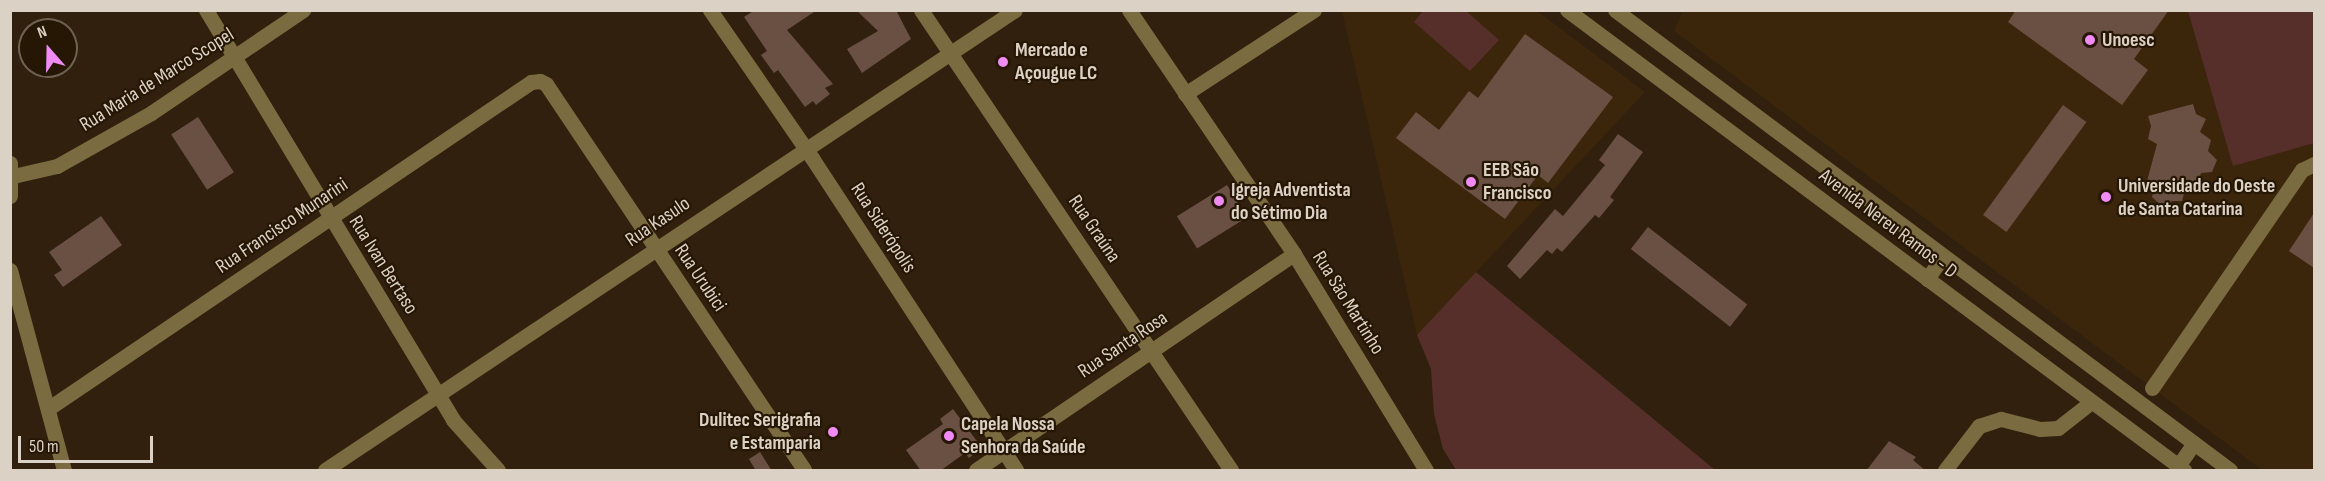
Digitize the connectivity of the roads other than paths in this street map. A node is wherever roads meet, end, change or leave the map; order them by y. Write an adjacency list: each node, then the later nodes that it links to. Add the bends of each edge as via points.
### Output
1 (206, 10): 11 (street, Rua Ivan Bertaso)
2 (303, 10): 11 (street, Rua Maria de Marco Scopel)
3 (710, 10): 14 (street, Rua Siderópolis)
4 (921, 10): 10 (street, Rua Graúna)
5 (1015, 10): 10 (street, Rua Kasulo)
6 (1130, 10): 13 (street, Rua São Martinho)
7 (1314, 10): 13 (street)
8 (1567, 10): 18 (street, Avenida Nereu Ramos - D)
9 (1614, 10): 15 (street, Avenida Nereu Ramos - D)
10 (951, 53): 14 (street, Rua Kasulo); 26 (street, Rua Graúna)
11 (236, 56): 17 (street, Rua Maria de Marco Scopel, via 150,113 67,160); 20 (street, Rua Ivan Bertaso)
12 (540, 81): 20 (street, Rua Francisco Munarini, via 531,82); 21 (street, Rua Urubici, via 546,84)
13 (1185, 94): 22 (street, Rua São Martinho)
14 (806, 149): 21 (street, Rua Kasulo); 34 (street, Rua Siderópolis)
15 (1809, 155): 18 (street); 23 (street, Avenida Nereu Ramos - D)
16 (2314, 164): 27 (street, via 2302,170)
17 (17, 171): 19 (street)
18 (1792, 178): 25 (street, Avenida Nereu Ramos - D)
19 (10, 196)
20 (330, 219): 28 (street, Rua Ivan Bertaso); 31 (street, Rua Francisco Munarini)
21 (655, 249): 28 (street, Rua Kasulo); 39 (street, Rua Urubici)
22 (1293, 254): 26 (street, Rua Santa Rosa); 43 (street, Rua São Martinho)
23 (1944, 256): 25 (street); 30 (street, Avenida Nereu Ramos - D)
24 (10, 270): 31 (street)
25 (1927, 279): 29 (street, Avenida Nereu Ramos - D)
26 (1151, 351): 34 (street, Rua Santa Rosa); 42 (street, Rua Graúna)
27 (2152, 388)
28 (438, 395): 37 (street, Rua Kasulo); 38 (street, Rua Ivan Bertaso, via 453,420)
29 (2091, 402): 32 (street, Avenida Nereu Ramos - D); 44 (street, via 2058,428 2040,429 2001,419 1979,426)
30 (2141, 403): 32 (street); 33 (street, Avenida Nereu Ramos - D)
31 (49, 408): 36 (street)
32 (2124, 426): 35 (street, Avenida Nereu Ramos - D)
33 (2194, 443): 35 (street); 45 (street, Avenida Nereu Ramos - D)
34 (1004, 452): 40 (street, Rua Santa Rosa); 41 (street, Rua Siderópolis)
35 (2181, 468)
36 (63, 471)
37 (325, 471)
38 (498, 471)
39 (804, 471)
40 (976, 471)
41 (1016, 471)
42 (1231, 471)
43 (1426, 471)
44 (1945, 471)
45 (2230, 471)

